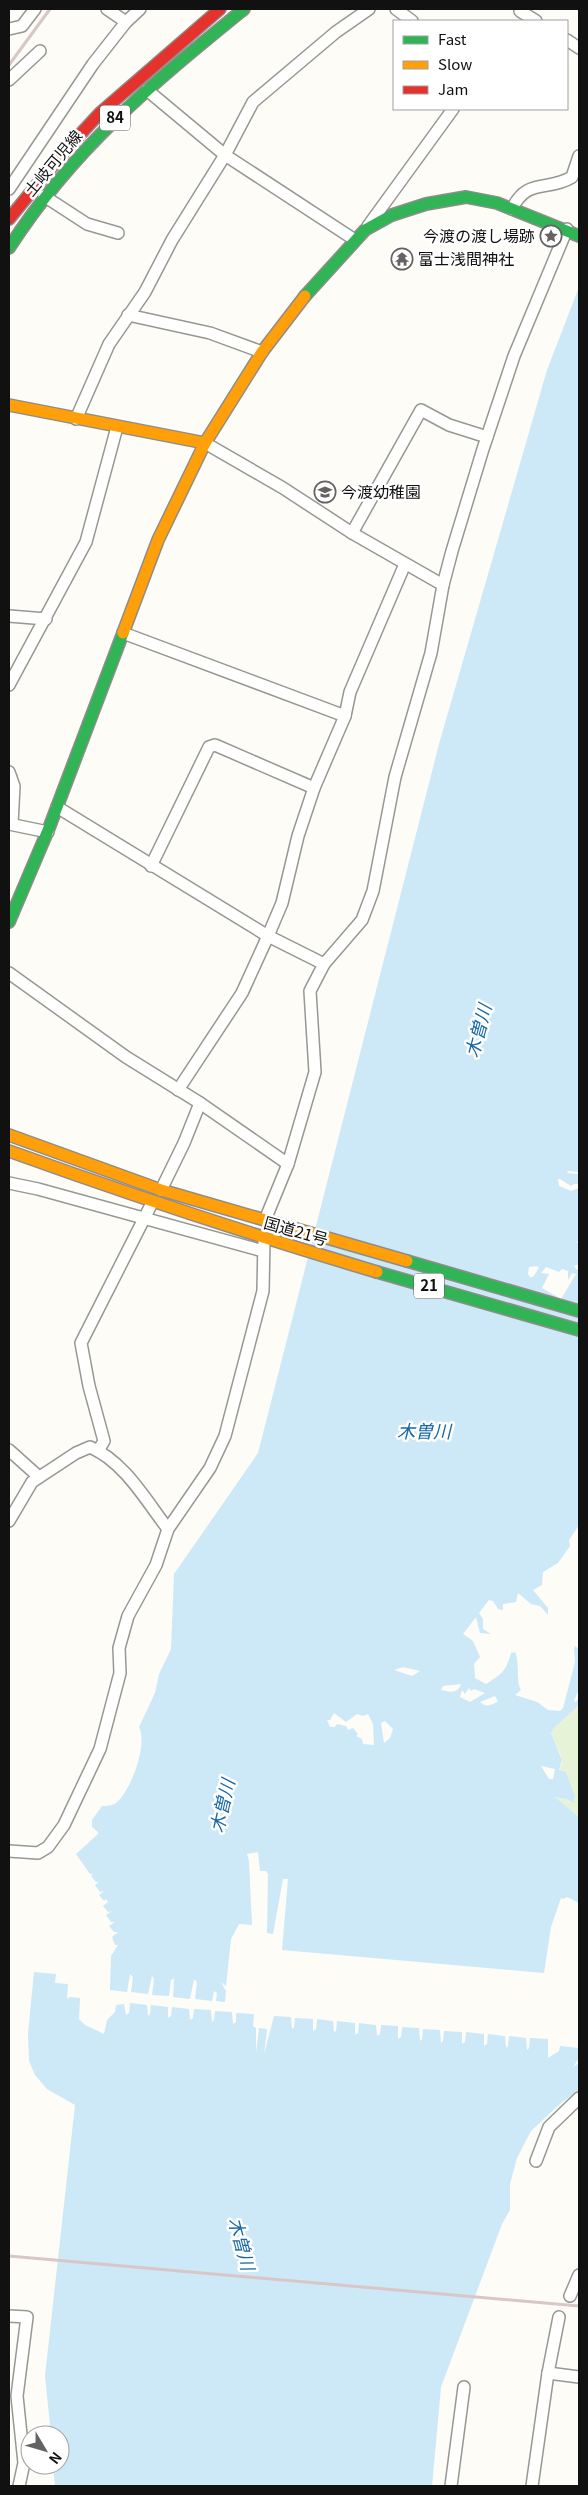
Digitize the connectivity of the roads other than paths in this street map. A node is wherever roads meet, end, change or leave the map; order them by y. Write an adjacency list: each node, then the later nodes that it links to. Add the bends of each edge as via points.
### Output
1 (35, 9): 12 (street, via 22,26)
2 (107, 9): 11 (street)
3 (140, 9): 11 (street)
4 (220, 9): 24 (main road, 土岐可児線 / 84, via 100,113)
5 (244, 9): 17 (main road, 土岐可児線 / 84)
6 (369, 9): 19 (street, via 336,32 253,102)
7 (396, 9): 9 (street)
8 (518, 14): 10 (street)
9 (411, 20)
10 (533, 20)
11 (126, 22): 21 (street, via 93,64)
12 (9, 30)
13 (568, 41): 14 (street)
14 (579, 48)
15 (40, 51): 16 (street)
16 (9, 80)
17 (147, 90): 19 (street); 22 (main road, 土岐可児線 / 84, via 78,153)
18 (452, 110): 26 (street)
19 (225, 155): 29 (street); 31 (street, via 172,240 145,292)
20 (579, 156): 23 (street, via 572,177 562,183 526,190)
21 (10, 186)
22 (44, 196): 27 (street, via 88,224); 30 (main road, 土岐可児線 / 84)
23 (512, 209): 25 (main road); 26 (main road, via 466,197 426,204 392,215)
24 (9, 219)
25 (567, 229): 28 (main road); 36 (street, via 514,356)
26 (365, 230): 29 (main road)
27 (118, 232)
28 (579, 236)
29 (355, 240): 32 (main road, via 298,304)
30 (9, 248)
31 (128, 315): 32 (street, via 210,333); 34 (street, via 109,344)
32 (262, 352): 37 (main road)
33 (9, 405): 34 (main road)
34 (76, 419): 35 (main road)
35 (117, 427): 37 (main road); 42 (street, via 86,542)
36 (487, 437): 38 (street, via 449,425 421,410); 40 (street)
37 (205, 443): 38 (street); 43 (main road, via 158,540)
38 (352, 532): 39 (street)
39 (405, 564): 40 (street); 45 (street, via 350,692)
40 (443, 586): 54 (street, via 431,653 395,777 373,891 362,920)
41 (9, 616): 42 (street)
42 (46, 619): 44 (street)
43 (123, 632): 45 (street); 48 (main road)
44 (9, 685)
45 (345, 716): 47 (street)
46 (9, 772): 49 (street, via 14,786)
47 (314, 788): 51 (street, via 215,744 209,746); 53 (street, via 298,836 282,904)
48 (57, 807): 50 (main road); 51 (street)
49 (10, 824): 50 (street)
50 (48, 832): 52 (main road)
51 (151, 866): 53 (street)
52 (9, 922)
53 (268, 936): 54 (street); 56 (street, via 242,993)
54 (324, 964): 60 (street, via 310,991 315,1072)
55 (9, 973): 56 (street)
56 (178, 1090): 57 (street)
57 (200, 1103): 60 (street); 62 (street)
58 (9, 1135): 62 (main road, 国道21号 / 21)
59 (9, 1151): 63 (main road, 国道21号 / 21)
60 (288, 1164): 65 (street)
61 (9, 1183): 64 (street)
62 (160, 1190): 65 (main road, 国道21号 / 21)
63 (152, 1203): 64 (street); 66 (main road, 国道21号 / 21)
64 (145, 1218): 67 (street); 71 (street, via 81,1342 104,1441)
65 (265, 1220): 68 (main road, 国道21号 / 21)
66 (264, 1239): 67 (street); 69 (main road, 国道21号 / 21)
67 (263, 1251): 74 (street, via 263,1291 224,1436 210,1468)
68 (579, 1311)
69 (579, 1330)
70 (9, 1450): 72 (street)
71 (98, 1450): 72 (street, via 90,1447 76,1453); 74 (street, via 122,1470)
72 (39, 1476): 73 (street)
73 (9, 1521)
74 (168, 1529): 75 (street, via 156,1566 126,1624 119,1648 120,1673 100,1749 64,1825 48,1847 38,1853)
75 (9, 1851)
76 (579, 2098): 77 (street, via 549,2127)
77 (536, 2161)
78 (579, 2275): 79 (street)
79 (570, 2296)
80 (9, 2316): 85 (street, via 27,2317)
81 (559, 2317): 82 (street)
82 (548, 2373): 83 (street); 88 (street)
83 (579, 2377)
84 (464, 2386): 87 (street)
85 (13, 2396): 86 (street, via 24,2463)
86 (19, 2486)
87 (451, 2486)
88 (532, 2486)

